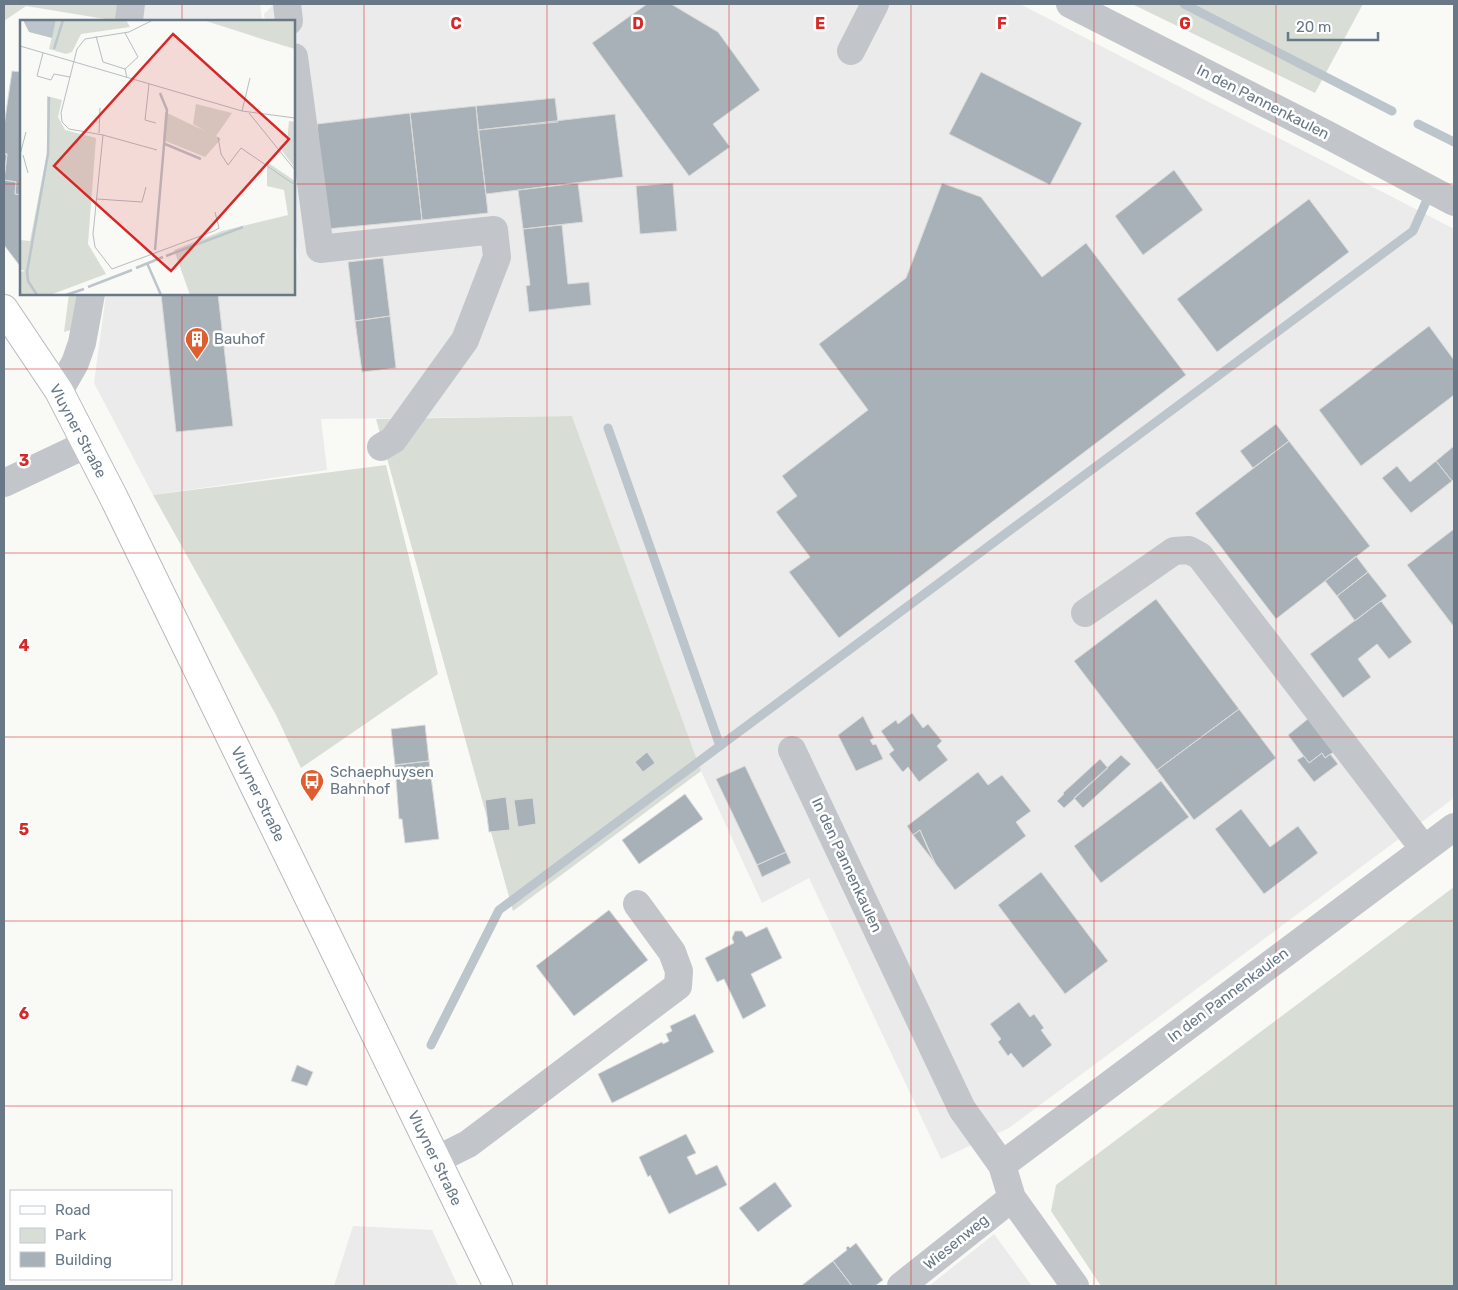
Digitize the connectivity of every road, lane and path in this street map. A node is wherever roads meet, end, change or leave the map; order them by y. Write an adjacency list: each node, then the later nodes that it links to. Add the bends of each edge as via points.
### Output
1 (131, 4): 5 (street)
2 (286, 4): 6 (street)
3 (875, 4): 7 (street)
4 (1070, 4): 9 (street, In den Pannenkaulen)
5 (129, 20)
6 (289, 20)
7 (851, 51)
8 (295, 64): 14 (street, via 320,249 494,230 497,257 465,340 393,440)
9 (1454, 202)
10 (91, 295): 12 (street, via 82,343)
11 (4, 309): 12 (main road, Vluyner Straße)
12 (59, 391): 13 (main road, Vluyner Straße)
13 (87, 444): 15 (street); 21 (main road, Vluyner Straße)
14 (381, 447)
15 (4, 483)
16 (1084, 613): 19 (street, via 1174,551 1189,550 1200,556)
17 (792, 750): 22 (street, In den Pannenkaulen, via 962,1109)
18 (1454, 827): 19 (street, In den Pannenkaulen)
19 (1424, 849): 22 (street, In den Pannenkaulen)
20 (637, 904): 21 (street, via 672,952 679,971 678,986 480,1136)
21 (436, 1160): 24 (main road, Vluyner Straße)
22 (1002, 1165): 23 (street, In den Pannenkaulen)
23 (1012, 1198): 25 (street, Wiesenweg); 26 (street, In den Pannenkaulen)
24 (498, 1286)
25 (901, 1286)
26 (1074, 1286)

